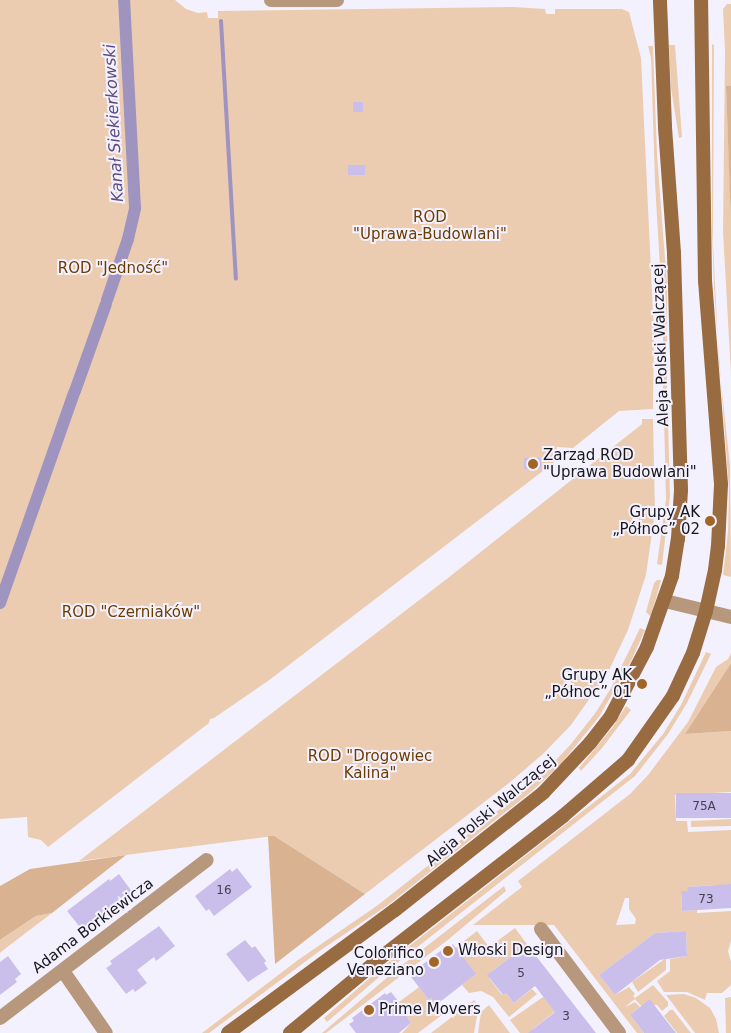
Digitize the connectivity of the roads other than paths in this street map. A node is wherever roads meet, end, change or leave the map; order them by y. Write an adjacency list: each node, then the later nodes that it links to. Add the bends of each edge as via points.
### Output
1 (271, 0): 2 (street)
2 (337, 0)
3 (660, 0): 5 (main road, Aleja Polski Walczącej, via 664,126 674,252 681,464 678,539)
4 (701, 0): 6 (main road, via 705,281 721,484 718,546)
5 (665, 600): 6 (street); 13 (main road, Aleja Polski Walczącej, via 647,647 611,716 544,793 456,863)
6 (706, 611): 7 (street); 14 (main road, via 693,653 673,696 628,760 563,816 384,955)
7 (731, 617)
8 (207, 860): 10 (street, Adama Borkiewicza)
9 (541, 929): 15 (street)
10 (63, 970): 11 (street, Adama Borkiewicza); 12 (street)
11 (0, 1018)
12 (107, 1031)
13 (228, 1033)
14 (290, 1033)
15 (619, 1033)

